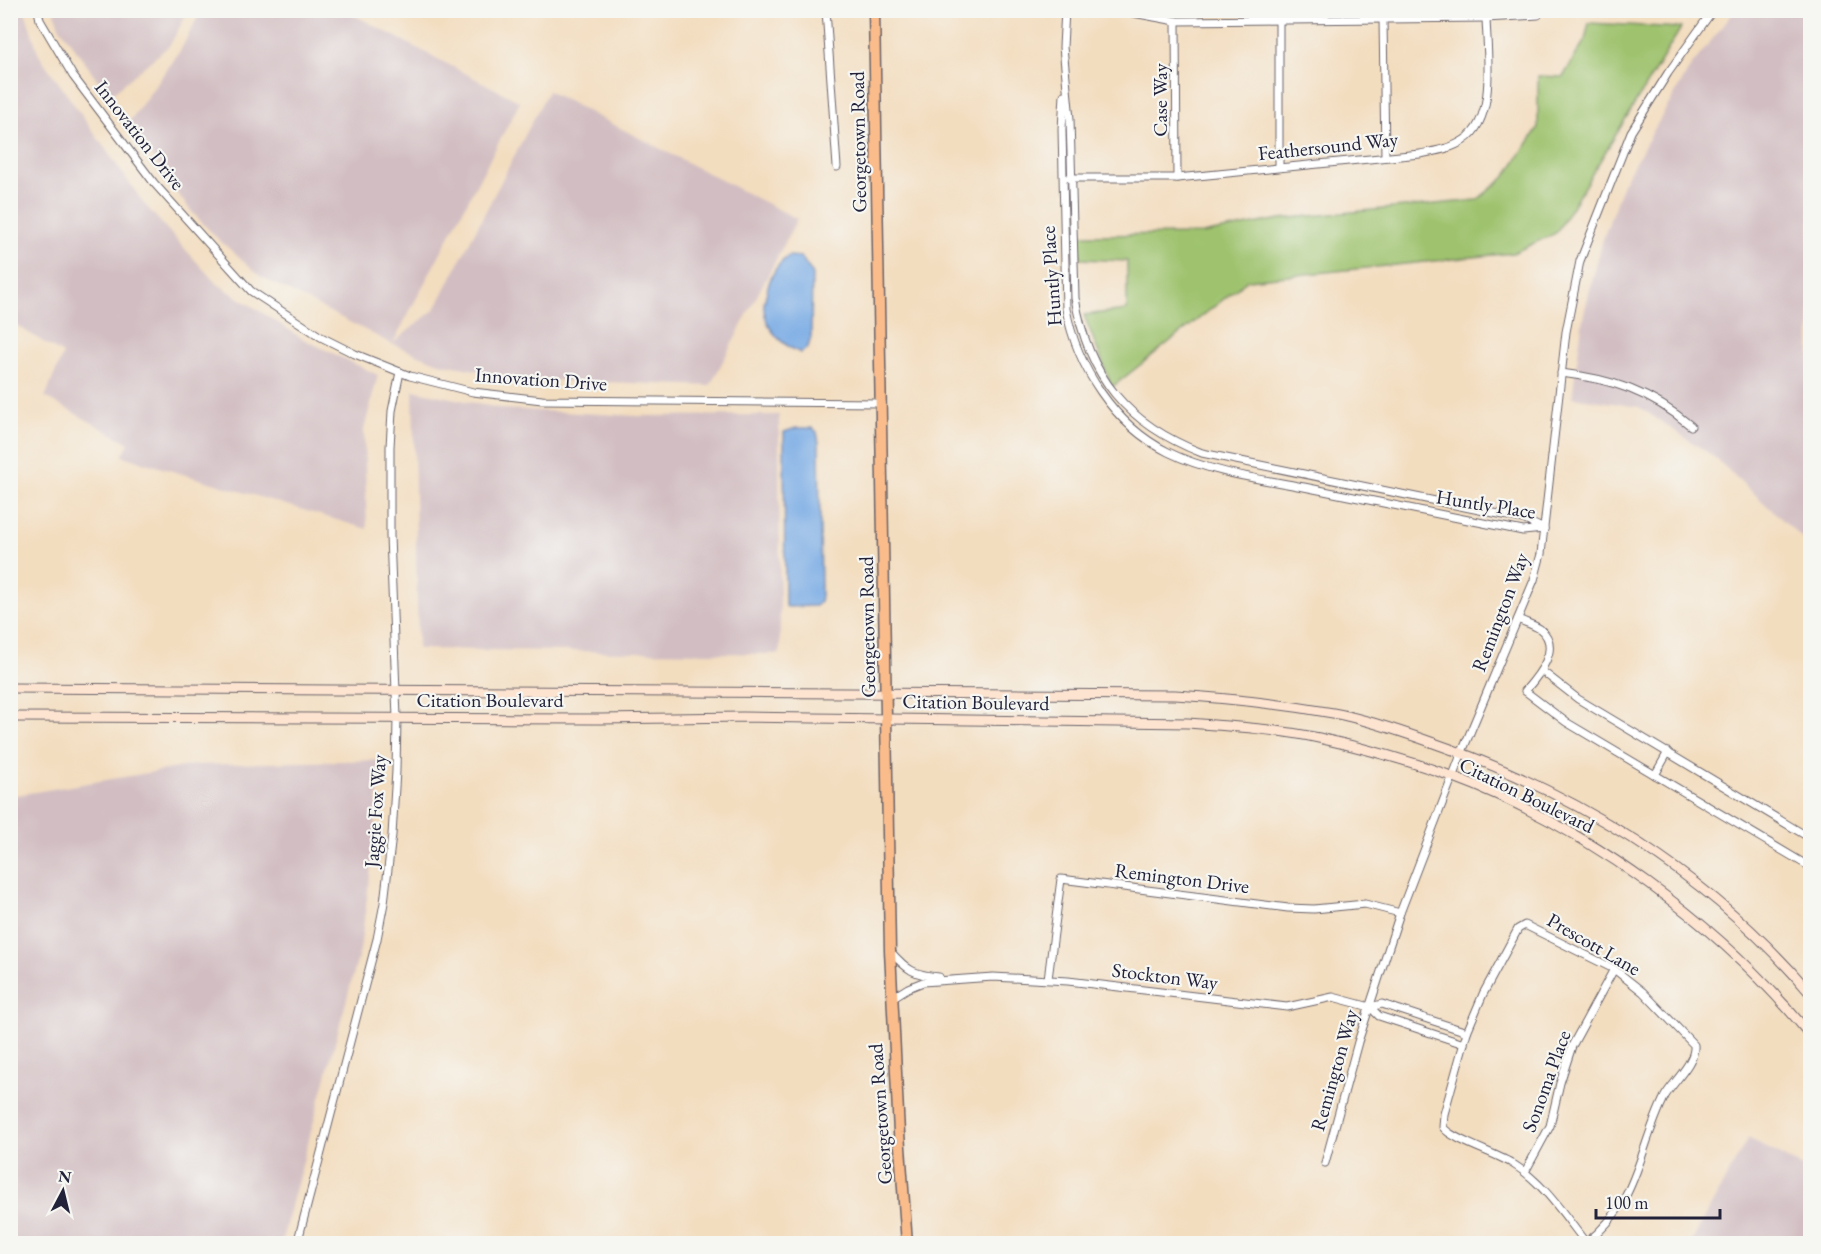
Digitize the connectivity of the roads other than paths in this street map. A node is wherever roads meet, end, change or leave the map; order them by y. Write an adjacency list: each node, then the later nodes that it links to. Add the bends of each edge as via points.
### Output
1 (38, 10): 19 (street, Innovation Drive, via 40,20 79,84 154,183 251,291 321,337)
2 (826, 10): 14 (street)
3 (874, 10): 21 (main road, Georgetown Road)
4 (1065, 10): 12 (street, Huntly Place)
5 (1117, 10): 11 (street)
6 (1713, 10): 20 (street, Remington Way, via 1631,132 1580,261)
7 (1538, 15): 8 (street)
8 (1486, 18): 9 (street); 13 (street, Feathersound Way, via 1487,104 1480,123 1466,140 1448,148)
9 (1383, 19): 10 (street); 13 (street)
10 (1279, 20): 11 (street); 15 (street)
11 (1176, 21): 18 (street, Case Way)
12 (1065, 78): 16 (street, Huntly Place); 17 (street, Huntly Place, via 1071,119)
13 (1384, 156): 15 (street, Feathersound Way)
14 (837, 167)
15 (1280, 167): 18 (street, Feathersound Way)
16 (1062, 178): 17 (street, Feathersound Way); 23 (street, Huntly Place, via 1064,286 1070,328 1080,357 1106,400 1143,436 1196,464 1523,531)
17 (1072, 178): 18 (street, Feathersound Way); 23 (street, Huntly Place, via 1079,320 1088,348 1112,391 1149,426 1202,453 1523,519)
18 (1177, 178)
19 (400, 372): 21 (street, Innovation Drive, via 473,392 532,399); 27 (street, Jaggie Fox Way, via 390,447)
20 (1561, 373): 22 (street, via 1593,377 1648,396); 23 (street, Remington Way)
21 (882, 403): 28 (main road, Georgetown Road)
22 (1691, 426)
23 (1544, 530): 24 (street, Remington Way, via 1534,580)
24 (1518, 619): 25 (street, via 1540,629 1548,640 1549,652); 32 (street, Remington Way)
25 (1542, 672): 33 (street, via 1578,699); 34 (street, via 1526,691 1566,722)
26 (10, 688): 27 (main road, Citation Boulevard)
27 (395, 690): 28 (main road, Citation Boulevard); 30 (street, Jaggie Fox Way)
28 (885, 694): 31 (main road, Georgetown Road); 32 (main road, Citation Boulevard, via 1222,698 1343,716)
29 (10, 717): 30 (main road, Citation Boulevard)
30 (396, 718): 31 (main road, Citation Boulevard); 52 (street, Jaggie Fox Way, via 393,825 381,921)
31 (885, 719): 35 (main road, Citation Boulevard, via 1235,726 1316,738); 39 (main road, Georgetown Road)
32 (1462, 752): 35 (street, Remington Way); 43 (main road, Citation Boulevard, via 1561,797 1659,857 1753,932)
33 (1668, 752): 34 (street); 36 (street)
34 (1655, 775): 37 (street)
35 (1454, 777): 38 (street, Remington Way); 47 (main road, Citation Boulevard, via 1582,840 1666,896 1745,964)
36 (1810, 838)
37 (1810, 867)
38 (1400, 913): 42 (street, Remington Drive, via 1365,904 1288,908 1060,879); 45 (street, Remington Way)
39 (890, 951): 41 (street, Stockton Way, via 912,972); 44 (main road, Georgetown Road)
40 (1614, 969): 46 (street, Prescott Lane, via 1522,926 1483,994); 50 (street, Sonoma Place, via 1572,1046 1550,1126); 51 (street, Prescott Lane, via 1643,992 1693,1043 1695,1050 1664,1099 1626,1198 1611,1220)
41 (954, 979): 42 (street, Stockton Way); 44 (street, Stockton Way, via 923,982)
42 (1048, 980): 45 (street, Stockton Way, via 1287,1007 1333,997)
43 (1810, 993)
44 (892, 998): 53 (main road, Georgetown Road)
45 (1370, 1006): 46 (street, Stockton Way, via 1382,1004); 48 (street, Stockton Way, via 1379,1016); 49 (street, Remington Way)
46 (1467, 1032): 48 (street, Prescott Lane)
47 (1810, 1035)
48 (1464, 1044): 50 (street, Prescott Lane, via 1443,1127 1451,1135 1502,1157)
49 (1325, 1163)
50 (1525, 1172): 51 (street, Prescott Lane, via 1548,1194)
51 (1586, 1243)
52 (297, 1244)
53 (907, 1244)

